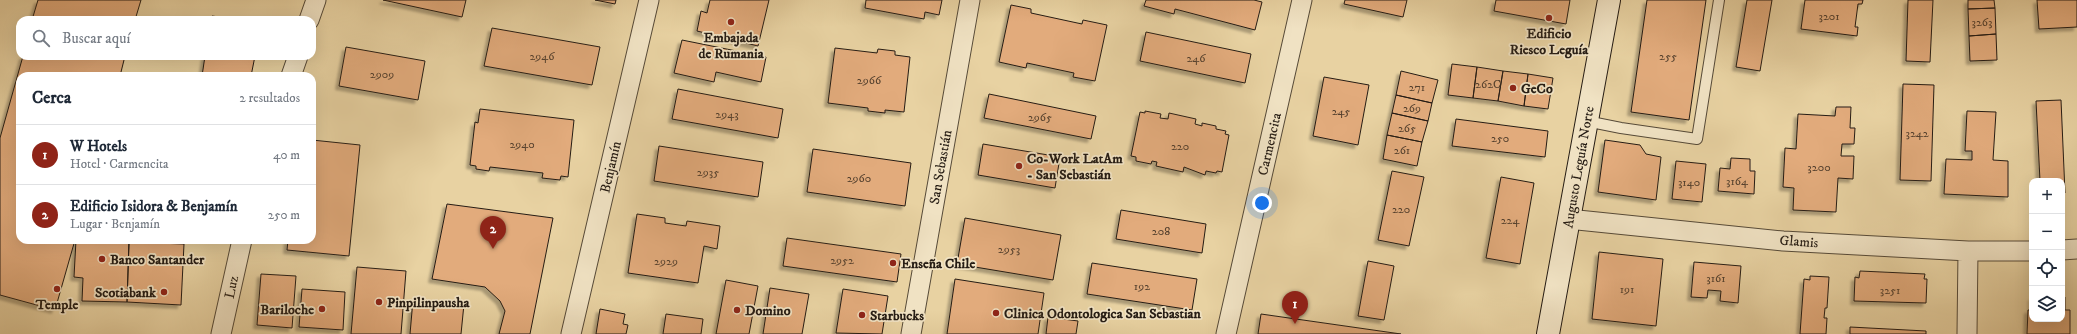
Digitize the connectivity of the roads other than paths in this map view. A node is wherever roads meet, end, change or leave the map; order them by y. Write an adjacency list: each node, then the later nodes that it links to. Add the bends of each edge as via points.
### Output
1 (316, 0): 7 (street)
2 (649, 0): 18 (street, Benjamín)
3 (970, 0): 19 (street, San Sebastián)
4 (1302, 0): 20 (street, Carmencita)
5 (1609, 0): 10 (street, Augusto Leguía Norte)
6 (1719, 0): 10 (lane, via 1697,139)
7 (311, 16)
8 (297, 60): 9 (street)
9 (292, 72)
10 (1586, 121): 11 (street, Augusto Leguía Norte)
11 (1568, 219): 16 (street, Glamis, via 1783,241); 21 (street, Augusto Leguía Norte)
12 (241, 244): 17 (street, Luz)
13 (2077, 249): 15 (street)
14 (2029, 250): 16 (street, Glamis)
15 (2065, 250)
16 (1968, 251): 22 (street)
17 (221, 334)
18 (571, 334)
19 (911, 334)
20 (1226, 334)
21 (1548, 334)
22 (1967, 334)

